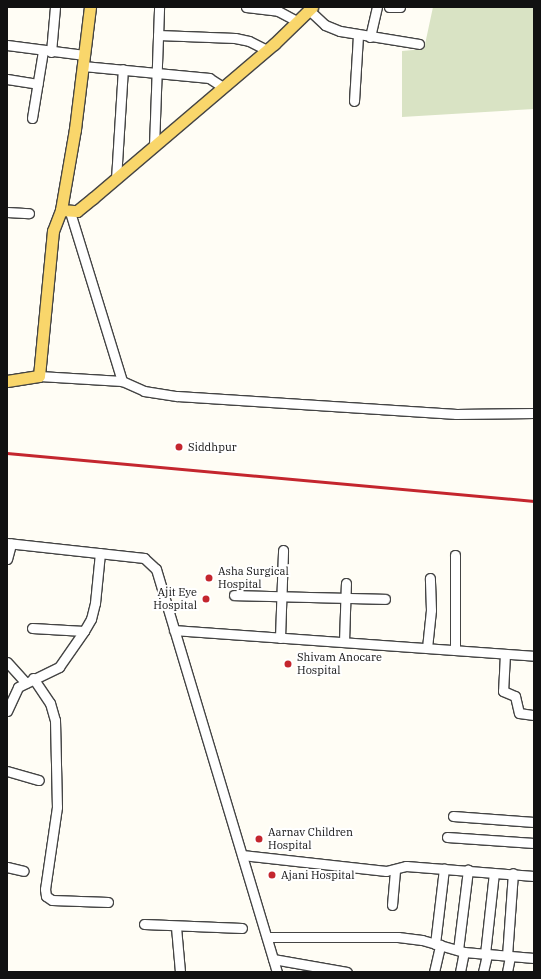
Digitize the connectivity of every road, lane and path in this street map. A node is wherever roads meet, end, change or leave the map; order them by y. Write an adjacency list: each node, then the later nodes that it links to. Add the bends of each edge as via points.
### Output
1 (55, 7): 16 (street)
2 (90, 7): 17 (main road)
3 (160, 7): 10 (street)
4 (246, 7): 9 (street, via 278,11)
5 (377, 7): 12 (street)
6 (389, 7): 7 (street)
7 (400, 7)
8 (310, 9): 9 (main road); 11 (street, via 325,26)
9 (298, 21): 15 (main road)
10 (158, 35): 15 (street, via 235,38 250,41); 19 (street)
11 (358, 35): 12 (street); 23 (street)
12 (370, 37): 13 (street)
13 (418, 44)
14 (7, 45): 16 (street)
15 (267, 50): 22 (main road)
16 (47, 51): 17 (street); 21 (street)
17 (83, 60): 18 (street); 27 (main road)
18 (123, 69): 19 (street); 26 (street)
19 (156, 72): 22 (street, via 209,78); 25 (street)
20 (7, 79): 21 (street)
21 (38, 84): 24 (street)
22 (224, 87): 25 (main road)
23 (354, 101)
24 (32, 118)
25 (154, 146): 26 (main road)
26 (116, 179): 27 (main road, via 77,211)
27 (66, 211): 30 (main road, via 54,231); 32 (street)
28 (7, 212): 29 (street)
29 (29, 213)
30 (39, 376): 31 (main road); 32 (street)
31 (7, 381)
32 (122, 381): 33 (street, via 144,391 177,396 456,414)
33 (534, 413)
34 (9, 544): 36 (street); 38 (street)
35 (283, 550): 42 (street)
36 (100, 553): 46 (street, via 144,558 152,564); 47 (street, via 95,603 91,619)
37 (455, 555): 51 (street)
38 (7, 560)
39 (430, 578): 50 (street, via 431,610)
40 (346, 583): 44 (street)
41 (234, 595): 42 (street)
42 (281, 598): 44 (street); 48 (street)
43 (385, 599): 44 (street)
44 (345, 600): 49 (street)
45 (32, 628): 47 (street)
46 (174, 630): 48 (street); 64 (street)
47 (84, 631): 55 (street, via 59,667)
48 (280, 638): 49 (street)
49 (344, 642): 50 (street)
50 (427, 648): 51 (street)
51 (455, 650): 52 (street)
52 (505, 654): 53 (street); 57 (street, via 503,691 515,696 520,713)
53 (534, 656)
54 (7, 662): 55 (street)
55 (30, 680): 56 (street, via 18,687); 73 (street, via 50,703 55,720 57,807 46,896 52,900)
56 (7, 711)
57 (534, 715)
58 (7, 772): 59 (street)
59 (39, 780)
60 (453, 816): 61 (street)
61 (534, 822)
62 (448, 837): 63 (street)
63 (534, 843)
64 (242, 855): 67 (street); 78 (street)
65 (7, 866): 69 (street)
66 (444, 869): 67 (street, via 406,866); 68 (street); 79 (street)
67 (395, 870): 74 (street)
68 (468, 870): 70 (street); 80 (street)
69 (24, 871)
70 (494, 873): 71 (street); 81 (street)
71 (514, 873): 72 (street); 82 (street)
72 (534, 876)
73 (108, 902)
74 (392, 905)
75 (144, 924): 76 (street)
76 (176, 927): 77 (street); 85 (street)
77 (242, 928)
78 (267, 937): 79 (street, via 398,937); 84 (street)
79 (438, 945): 80 (street); 88 (street)
80 (461, 951): 81 (street); 89 (street)
81 (486, 954): 82 (street); 90 (street)
82 (509, 956): 83 (street); 91 (street)
83 (534, 958)
84 (273, 959): 86 (street); 87 (street)
85 (180, 972)
86 (277, 972)
87 (347, 972)
88 (434, 972)
89 (460, 972)
90 (483, 972)
91 (507, 972)

